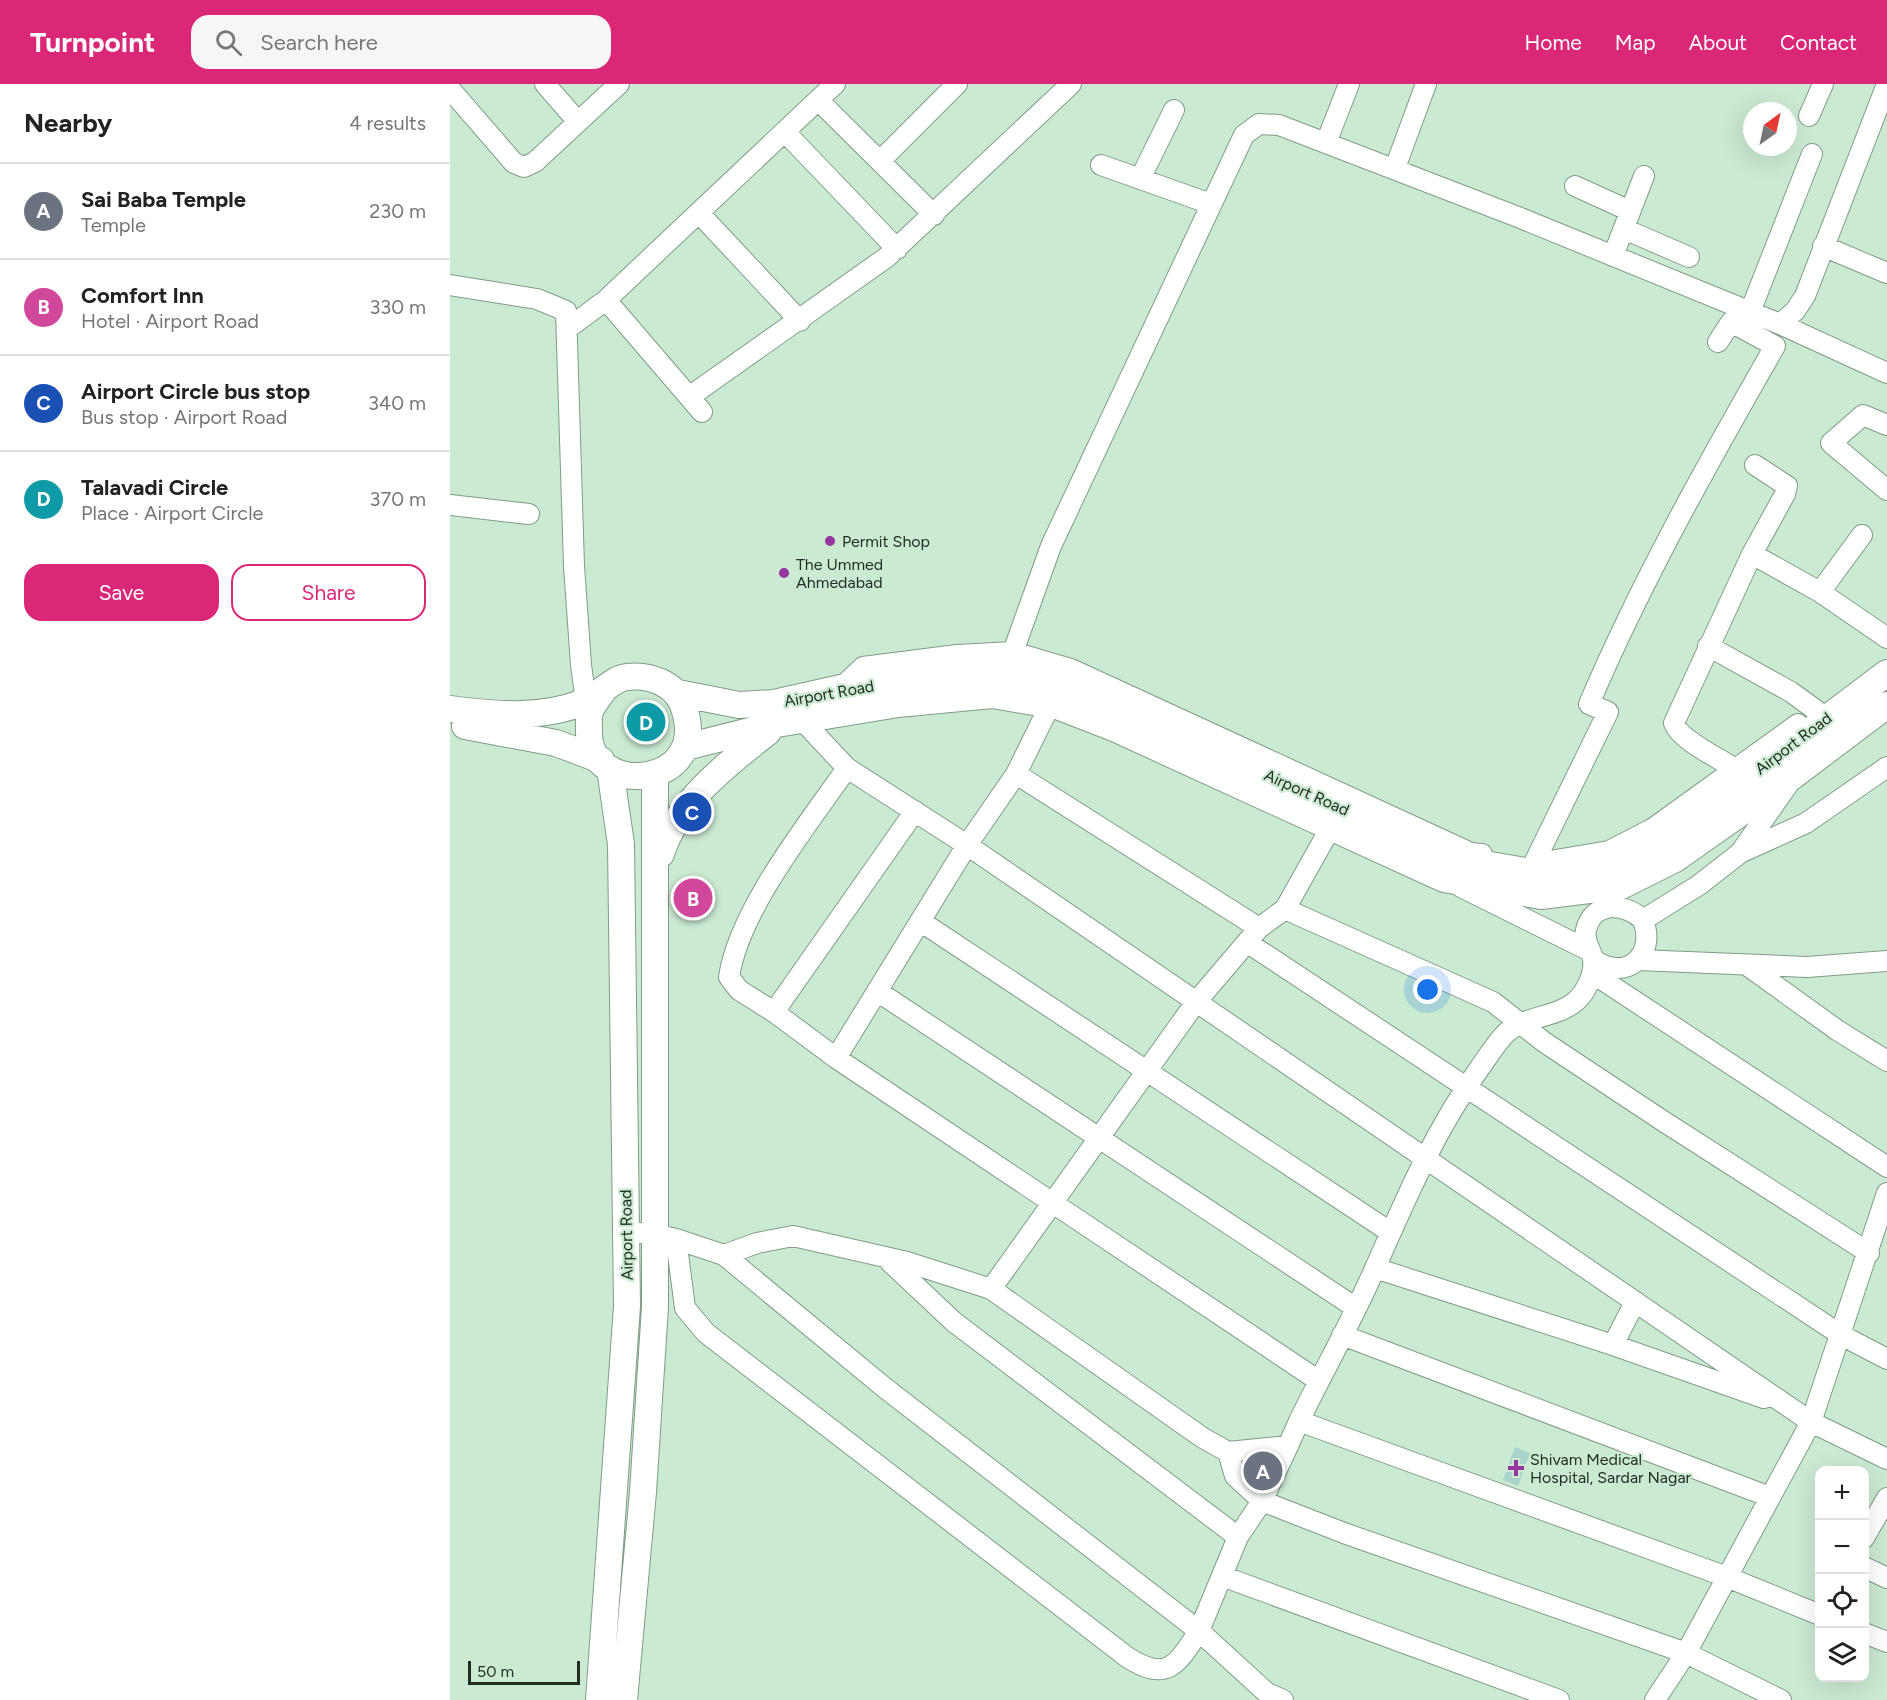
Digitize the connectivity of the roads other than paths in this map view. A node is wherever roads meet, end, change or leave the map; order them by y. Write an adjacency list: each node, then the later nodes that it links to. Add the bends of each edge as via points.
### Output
1 (545, 84): 14 (street)
2 (835, 84): 11 (street)
3 (957, 84): 18 (street)
4 (1071, 84): 26 (street)
5 (1349, 84): 16 (street)
6 (1426, 84): 20 (street)
7 (1823, 84): 13 (street)
8 (1887, 84): 28 (street)
9 (610, 87): 14 (street)
10 (450, 89): 14 (street, via 514,163 524,167 535,162)
11 (818, 100): 15 (street); 18 (street)
12 (1174, 110): 22 (street)
13 (1809, 116)
14 (578, 122)
15 (786, 132): 25 (street); 29 (street)
16 (1326, 143): 20 (street); 24 (street, via 1279,125 1259,123 1245,135)
17 (1812, 154): 35 (street)
18 (880, 161): 26 (street)
19 (1101, 165): 22 (street)
20 (1395, 168): 30 (street)
21 (1644, 176): 27 (street)
22 (1140, 179): 24 (street)
23 (1575, 186): 27 (street)
24 (1211, 204): 51 (street, via 1051,546)
25 (699, 213): 34 (street); 36 (street)
26 (934, 215): 29 (street)
27 (1627, 220): 30 (street); 31 (street)
28 (1823, 246): 32 (street); 37 (street, via 1805,296)
29 (897, 249): 36 (street)
30 (1613, 256): 35 (street)
31 (1689, 257)
32 (1887, 273)
33 (450, 285): 38 (street, via 537,299 566,311)
34 (606, 300): 36 (street, via 696,404); 38 (street)
35 (1750, 312): 37 (street)
36 (800, 321)
37 (1780, 324): 40 (street)
38 (567, 329): 57 (street, via 580,665)
39 (1718, 342): 78 (street, via 1731,322 1775,346 1669,534 1600,677 1589,704 1608,712)
40 (1887, 373)
41 (1887, 425): 43 (street, via 1863,415 1831,443)
42 (1755, 465): 47 (street, via 1787,486)
43 (1887, 490)
44 (450, 505): 45 (street)
45 (529, 514)
46 (1862, 535): 48 (street)
47 (1752, 554): 48 (street); 50 (street)
48 (1820, 592): 49 (street)
49 (1887, 638)
50 (1708, 646): 61 (street, via 1791,692); 70 (street, via 1674,723 1676,731 1684,737)
51 (1013, 652): 54 (street, via 862,667); 78 (street, via 1071,669 1472,853)
52 (1887, 658): 61 (street)
53 (1887, 673): 54 (main road, Airport Road, via 1693,819 1614,865 1542,874 1450,858 1135,714 1051,682 1006,671)
54 (841, 688): 56 (main road, Airport Road, via 774,703 739,705)
55 (1887, 690): 66 (main road, via 1835,728)
56 (678, 693): 57 (main road, via 655,679 626,676); 65 (main road, via 688,719)
57 (595, 696): 60 (main road, via 564,708 513,715); 67 (main road, via 590,711 589,743)
58 (1050, 705): 62 (main road, Airport Road, via 992,695 898,704); 71 (street); 75 (main road, Airport Road, via 1116,729)
59 (1887, 705): 66 (main road, Airport Road)
60 (450, 709)
61 (1817, 711): 70 (street)
62 (802, 720): 64 (main road, Airport Road); 69 (street)
63 (450, 723): 67 (main road, via 556,743)
64 (777, 724): 65 (main road, Airport Road); 79 (main road, via 686,807 670,831)
65 (686, 747): 72 (main road, via 673,766)
66 (1815, 760): 73 (main road, Airport Road)
67 (606, 765): 72 (main road, via 633,777); 103 (main road, Airport Road, via 621,843)
68 (1887, 767): 77 (street, via 1806,823)
69 (847, 768): 74 (street); 92 (street, via 754,909 731,960 729,977 740,990)
70 (1737, 770): 78 (street, via 1652,829 1609,851)
71 (1016, 774): 76 (street); 85 (street)
72 (655, 776): 79 (main road, Airport Road)
73 (1793, 776): 77 (street); 81 (main road, Airport Road, via 1675,859)
74 (915, 812): 76 (street); 92 (street)
75 (1331, 827): 80 (main road, Airport Road); 82 (street)
76 (967, 845): 84 (street); 91 (street)
77 (1740, 853): 83 (street, via 1699,885)
78 (1534, 863)
79 (657, 870): 105 (main road, Airport Road)
80 (1444, 879): 81 (main road, Airport Road, via 1541,896); 87 (street)
81 (1600, 899): 83 (street, via 1625,908); 87 (street, via 1586,931)
82 (1285, 909): 85 (street); 93 (street, via 1493,1002)
83 (1642, 920): 86 (street, via 1647,941)
84 (920, 921): 90 (street); 96 (street)
85 (1253, 935): 91 (street); 97 (street)
86 (1638, 960): 87 (street, via 1621,968); 89 (street)
87 (1591, 961): 93 (street, via 1588,986 1576,1001); 100 (street)
88 (1887, 961): 89 (street, via 1807,967)
89 (1748, 966): 95 (street)
90 (877, 991): 94 (street); 98 (street)
91 (1196, 1002): 96 (street); 99 (street)
92 (774, 1012): 94 (street)
93 (1523, 1023): 97 (street, via 1506,1033); 106 (street, via 1544,1042)
94 (836, 1058): 102 (street)
95 (1887, 1061)
96 (1148, 1070): 98 (street); 104 (street)
97 (1466, 1088): 99 (street); 114 (street)
98 (1099, 1137): 102 (street); 112 (street)
99 (1424, 1159): 104 (street); 111 (street)
100 (1887, 1167)
101 (1887, 1193): 106 (street)
102 (1052, 1203): 110 (street); 117 (street)
103 (626, 1232): 105 (street); 138 (main road, Airport Road, via 627,1306)
104 (1390, 1232): 109 (street)
105 (665, 1236): 107 (street); 134 (street, via 685,1308 706,1333 1127,1657 1144,1668 1169,1668 1179,1661); 139 (main road, Airport Road, via 655,1307)
106 (1869, 1253): 114 (street)
107 (724, 1255): 108 (street, via 793,1236); 134 (street, via 885,1388)
108 (886, 1258): 110 (street); 128 (street, via 954,1322)
109 (1375, 1268): 112 (street); 115 (street)
110 (992, 1289): 122 (street)
111 (1635, 1302): 115 (street); 118 (street)
112 (1356, 1308): 113 (street)
113 (1342, 1335): 117 (street); 124 (street)
114 (1841, 1335): 116 (street); 120 (street)
115 (1613, 1346): 118 (street)
116 (1887, 1359)
117 (1319, 1381): 119 (street)
118 (1789, 1407): 120 (street)
119 (1299, 1421): 121 (street); 131 (street)
120 (1811, 1422): 123 (street); 124 (street)
121 (1288, 1446): 122 (street); 126 (street)
122 (1228, 1452): 126 (street, via 1235,1476)
123 (1887, 1459)
124 (1770, 1497): 131 (street)
125 (1887, 1498): 127 (street)
126 (1262, 1501): 128 (street); 137 (street)
127 (1869, 1529)
128 (1238, 1537): 130 (street)
129 (1869, 1569): 132 (street)
130 (1222, 1576): 134 (street); 141 (street)
131 (1727, 1577): 133 (street); 137 (street)
132 (1887, 1578)
133 (1815, 1613)
134 (1198, 1630): 140 (street, via 1267,1693)
135 (1869, 1635): 136 (street)
136 (1887, 1642)
137 (1686, 1653): 142 (street); 143 (street)
138 (599, 1700)
139 (624, 1700)
140 (1283, 1700)
141 (1559, 1700)
142 (1654, 1700)
143 (1781, 1700)

